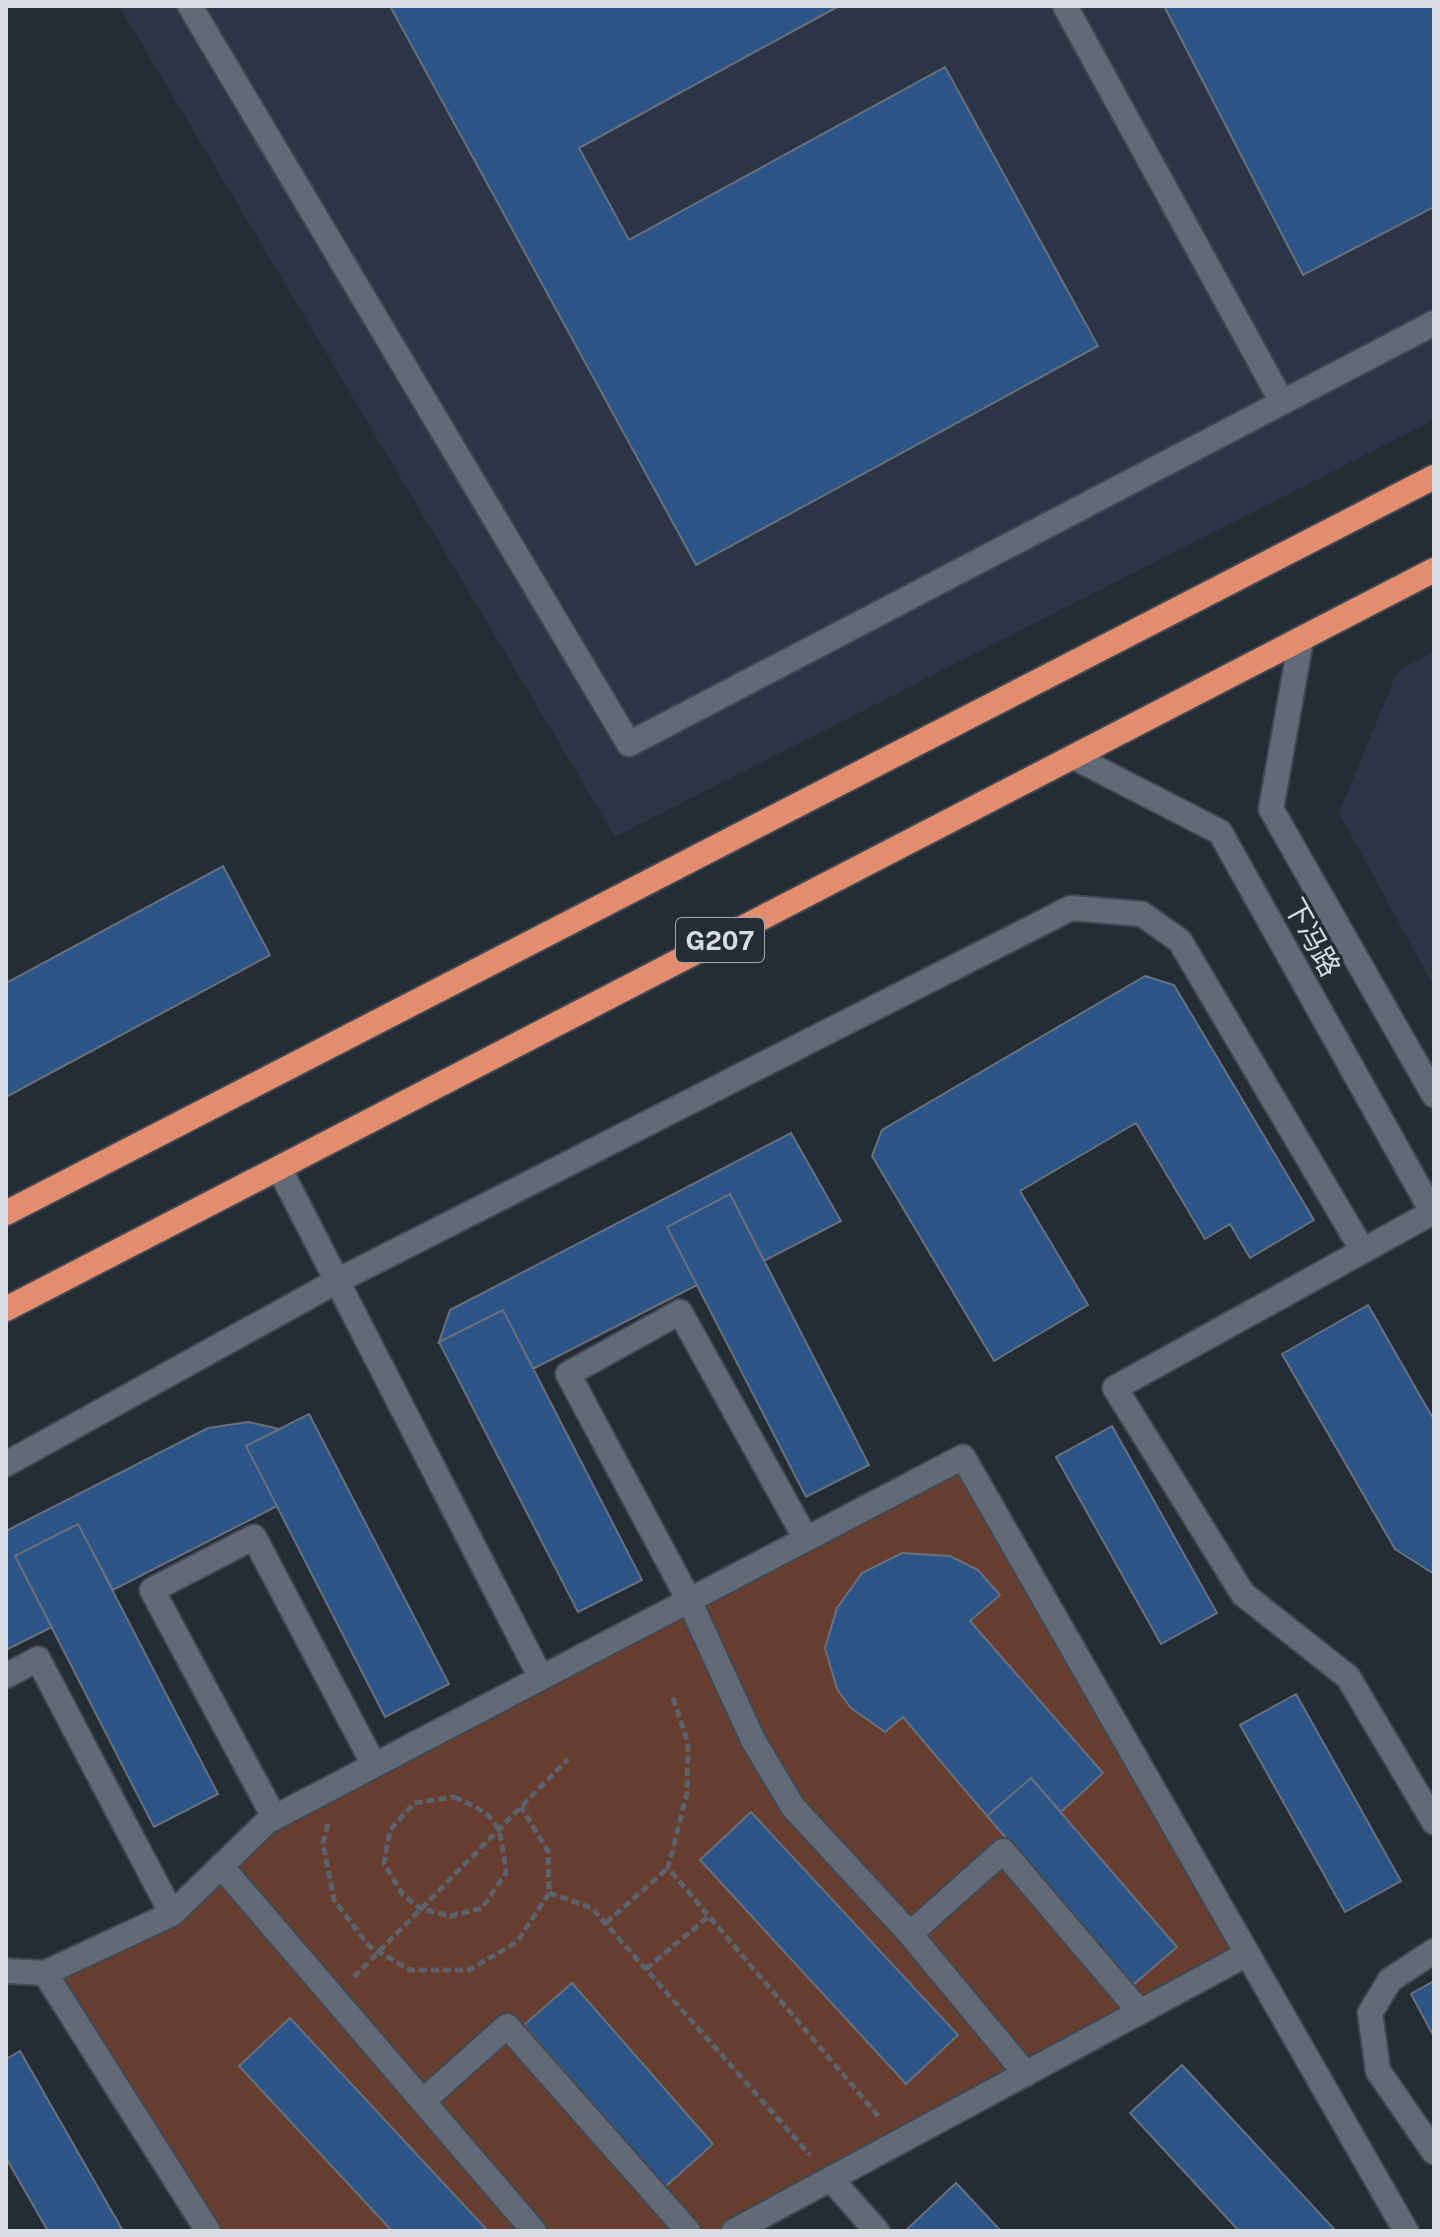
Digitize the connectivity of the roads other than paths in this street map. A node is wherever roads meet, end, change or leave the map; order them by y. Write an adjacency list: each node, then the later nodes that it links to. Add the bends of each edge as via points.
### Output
1 (190, 6): 4 (street, via 629,744)
2 (1065, 6): 4 (street)
3 (1434, 323): 4 (street)
4 (1282, 402)
5 (1434, 477): 11 (highway)
6 (1434, 570): 7 (highway, G207)
7 (1301, 640): 8 (highway, G207); 9 (street, 下冯路, via 1271,809)
8 (1074, 757): 10 (highway, G207); 12 (street, 下冯路, via 1220,832)
9 (1434, 1095)
10 (279, 1168): 14 (street); 15 (highway, G207)
11 (6, 1213)
12 (1433, 1214): 13 (street)
13 (1363, 1251): 14 (street, via 1180,941 1142,914 1071,908); 23 (street, via 1115,1388 1243,1594 1348,1677)
14 (337, 1281): 16 (street); 20 (street)
15 (6, 1309)
16 (6, 1464)
17 (806, 1539): 18 (street); 18 (street, via 680,1312 568,1374); 28 (street, via 963,1457)
18 (689, 1600): 20 (street); 26 (street, via 753,1740 793,1807)
19 (6, 1676): 25 (street, via 38,1659)
20 (541, 1678): 21 (street)
21 (374, 1765): 22 (street); 22 (street, via 254,1537 152,1590)
22 (274, 1817): 24 (street)
23 (1434, 1822)
24 (221, 1866): 25 (street); 33 (street)
25 (172, 1914): 30 (street)
26 (910, 1934): 31 (street, via 1003,1851); 32 (street)
27 (1434, 1951): 34 (street, via 1390,1980 1370,2013 1378,2071)
28 (1247, 1954): 31 (street); 41 (street)
29 (6, 1971): 30 (street)
30 (45, 1973): 36 (street)
31 (1140, 2012): 32 (street)
32 (1026, 2074): 35 (street)
33 (423, 2101): 37 (street); 38 (street, via 507,2026)
34 (1434, 2152)
35 (831, 2179): 39 (street); 40 (street)
36 (208, 2231)
37 (534, 2231)
38 (688, 2231)
39 (734, 2231)
40 (877, 2231)
41 (1406, 2231)

